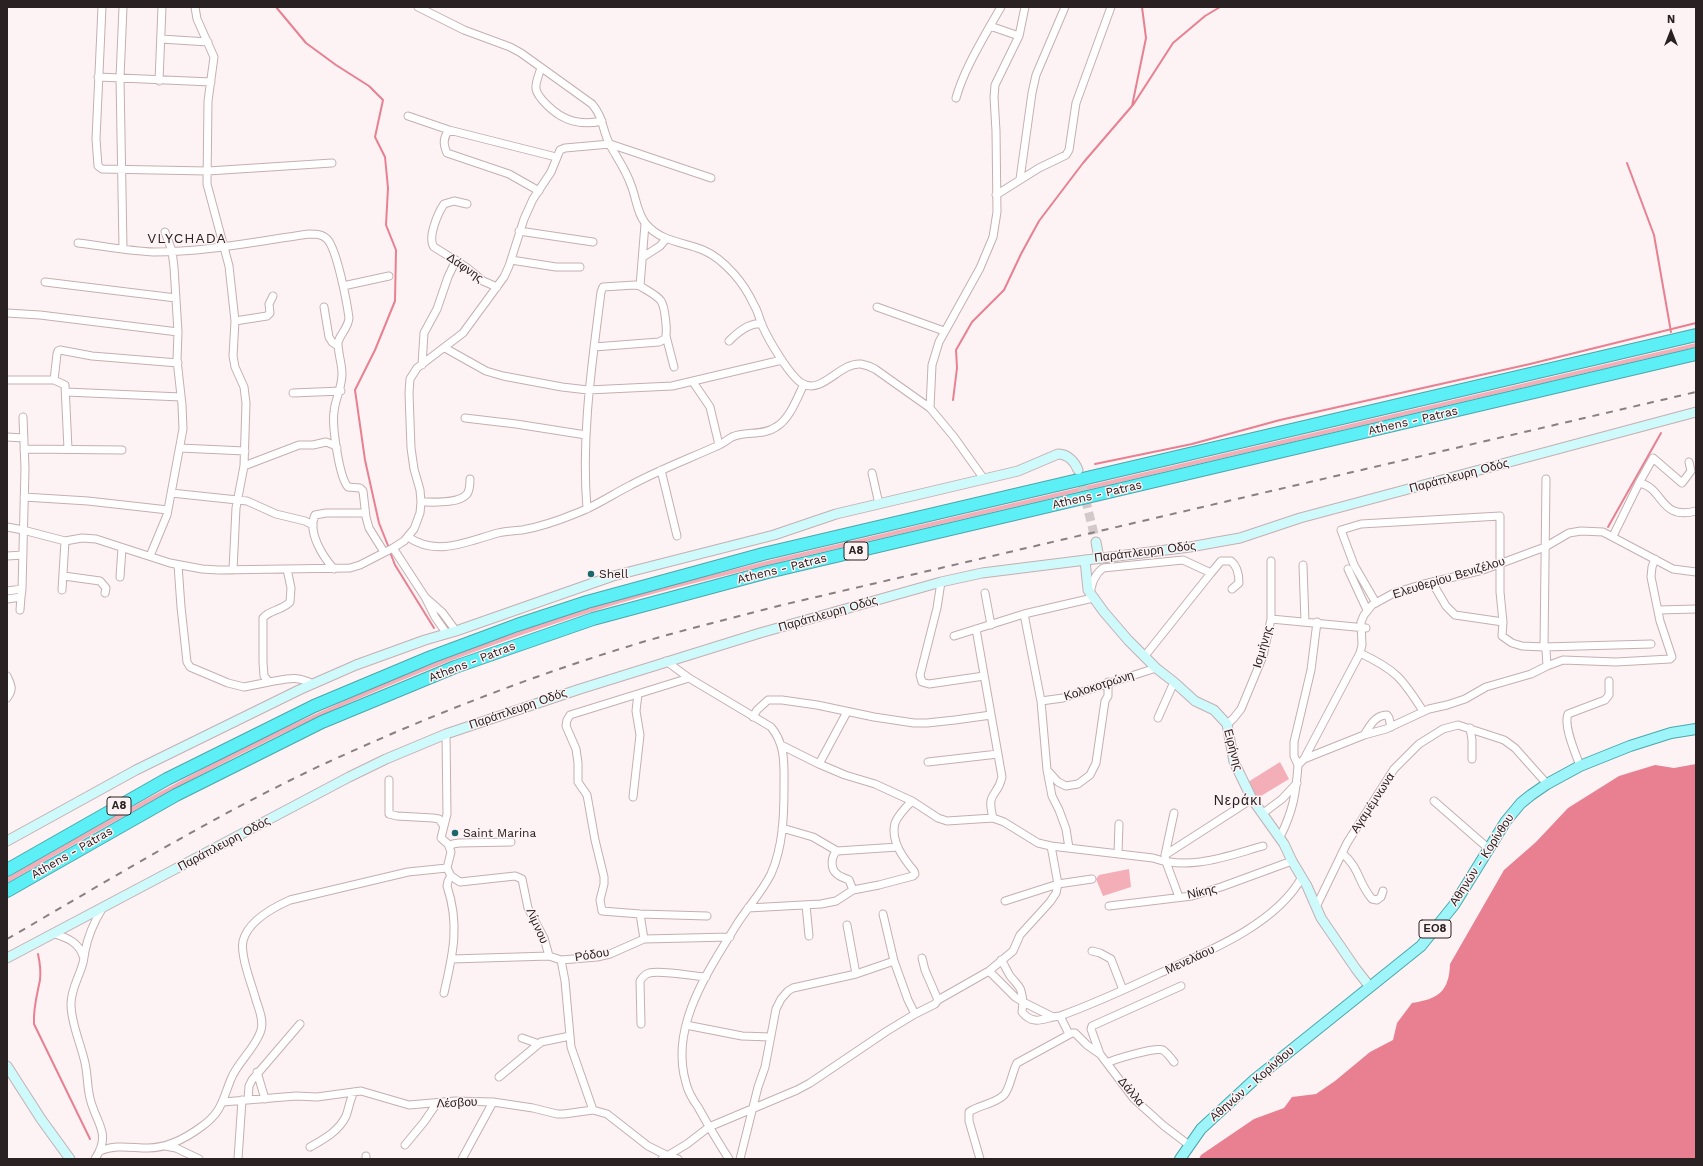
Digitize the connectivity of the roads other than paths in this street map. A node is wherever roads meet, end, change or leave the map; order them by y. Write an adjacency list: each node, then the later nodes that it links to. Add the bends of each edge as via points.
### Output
1 (102, 7): 15 (street)
2 (123, 7): 16 (street)
3 (162, 7): 12 (street)
4 (195, 7): 13 (street, via 197,19)
5 (418, 7): 14 (street, via 464,30 510,47)
6 (1001, 7): 10 (street)
7 (1024, 7): 11 (street)
8 (1065, 7): 29 (street, via 1036,75)
9 (1111, 7): 29 (street, via 1076,102 1069,150)
10 (990, 26): 11 (street); 19 (street, via 976,50)
11 (1019, 36): 31 (street, via 995,86)
12 (161, 39): 13 (street); 17 (street)
13 (208, 42): 18 (street, via 214,57)
14 (540, 68): 21 (street, via 592,104); 21 (street, via 536,89 555,112 572,121)
15 (98, 77): 16 (street); 26 (street, via 98,166)
16 (120, 78): 17 (street); 26 (street)
17 (159, 81): 18 (street)
18 (211, 82): 27 (street, via 208,101)
19 (956, 98)
20 (408, 116): 22 (street)
21 (602, 121): 23 (street)
22 (449, 130): 24 (street); 30 (street, via 444,140 447,153 510,174)
23 (610, 144): 24 (street, via 564,148); 28 (street); 33 (street, via 628,175)
24 (556, 157): 30 (street, via 551,172)
25 (332, 164): 27 (street)
26 (121, 169): 27 (street); 40 (street)
27 (208, 171): 39 (street, via 208,192)
28 (711, 178)
29 (1020, 179): 31 (street)
30 (539, 191): 34 (street, via 529,206)
31 (996, 195): 58 (street, via 997,220 990,246)
32 (468, 204): 43 (street, Δάφνης, via 454,201 444,204 432,234 434,247)
33 (645, 224): 36 (street); 42 (street)
34 (519, 231): 37 (street); 44 (street)
35 (165, 232): 41 (street)
36 (666, 239): 42 (street); 57 (street, via 703,250 725,265 755,305)
37 (593, 242)
38 (78, 243): 40 (street)
39 (224, 246): 41 (street); 48 (street, via 320,234 326,237 330,244); 56 (street, via 231,277)
40 (122, 248): 41 (street)
41 (172, 251): 52 (street)
42 (643, 257): 49 (street)
43 (456, 260): 50 (street, Δάφνης, via 482,281); 69 (street, via 437,310 425,329)
44 (511, 260): 45 (street, via 556,267); 50 (street)
45 (580, 267)
46 (389, 276): 48 (street)
47 (45, 282): 52 (street)
48 (342, 286): 63 (street, via 349,318 348,327)
49 (640, 286): 61 (street, via 662,302); 64 (street, via 603,288)
50 (497, 287): 65 (street, via 467,328)
51 (273, 296): 56 (street, via 270,313 267,316)
52 (176, 298): 59 (street)
53 (324, 307): 63 (street, via 330,341)
54 (876, 307): 58 (street)
55 (7, 313): 59 (street, via 40,314)
56 (235, 321): 93 (street, via 233,356 245,394)
57 (762, 324): 62 (street, via 746,328); 67 (street)
58 (944, 331): 80 (street, via 932,365)
59 (178, 332): 68 (street)
60 (1696, 335): 233 (highway, Athens - Patras / Α8, via 769,553 587,602 431,657 303,711 167,779)
61 (666, 336): 64 (street, via 660,342); 70 (street)
62 (729, 341)
63 (338, 346): 76 (street, via 342,373)
64 (594, 347): 75 (street)
65 (445, 348): 69 (street); 75 (street, via 503,376)
66 (1696, 354): 239 (highway, Athens - Patras / Α8, via 768,572 593,619 443,672 316,725 176,795)
67 (782, 360): 73 (street); 74 (street)
68 (178, 362): 72 (street, via 92,356 60,350 57,354); 79 (street)
69 (422, 365): 106 (street, via 412,375 408,388 411,448)
70 (674, 367)
71 (7, 380): 72 (street)
72 (54, 380): 77 (street, via 63,383)
73 (693, 382): 75 (street, via 672,386); 87 (street, via 710,407)
74 (804, 384): 80 (street, via 821,384 846,367 861,364 875,369); 87 (street, via 784,420 776,428 767,432 735,436)
75 (588, 390): 84 (street)
76 (340, 391): 78 (street); 89 (street, via 333,417)
77 (66, 392): 79 (street); 91 (street)
78 (293, 394)
79 (181, 397): 88 (street, via 183,428)
80 (930, 408): 100 (street)
81 (1696, 412): 127 (street, Παράπλευρη Οδός, via 1300,518 1240,538)
82 (23, 417): 86 (street)
83 (465, 418): 84 (street)
84 (586, 435): 108 (street)
85 (7, 437): 86 (street)
86 (24, 438): 90 (street)
87 (719, 445): 96 (street)
88 (180, 448): 93 (street); 103 (street)
89 (337, 448): 95 (street, via 326,442 299,445); 111 (street, via 345,483 348,487 360,488 363,491)
90 (24, 449): 91 (street); 104 (street)
91 (68, 449): 92 (street)
92 (122, 450)
93 (246, 451): 95 (street)
94 (1689, 462): 102 (street, via 1691,471 1682,483 1653,458)
95 (244, 466): 105 (street)
96 (661, 470): 108 (street); 115 (street)
97 (1078, 470): 100 (street, via 1072,460 1060,454 1018,471)
98 (872, 473): 107 (street)
99 (470, 479): 106 (street, via 470,488 463,498)
100 (984, 479): 107 (street)
101 (1546, 479): 120 (street)
102 (1639, 483): 110 (street, via 1649,487 1670,509 1684,515); 116 (street)
103 (172, 493): 105 (street); 109 (street)
104 (24, 497): 109 (street); 114 (street)
105 (238, 499): 112 (street); 137 (street)
106 (421, 502): 117 (street, via 417,522)
107 (879, 504): 165 (street, via 826,517 774,535 613,576)
108 (587, 509): 117 (street, via 523,530 503,532 460,546 424,544)
109 (168, 510): 126 (street)
110 (1696, 512)
111 (365, 513): 112 (street, via 315,515); 123 (street, via 369,528)
112 (313, 525): 135 (street, via 320,550)
113 (7, 527): 114 (street)
114 (23, 530): 118 (street); 124 (street)
115 (677, 536)
116 (1613, 536): 120 (street, Ελευθερίου Βενιζέλου, via 1603,532 1574,531); 128 (street, Ελευθερίου Βενιζέλου)
117 (408, 537): 122 (street)
118 (65, 541): 121 (street, via 96,539); 140 (street)
119 (1096, 542): 127 (street)
120 (1545, 547): 131 (street, Ελευθερίου Βενιζέλου); 168 (street)
121 (122, 548): 126 (street); 141 (street)
122 (393, 548): 123 (street); 165 (street, via 425,597 442,612)
123 (384, 552): 135 (street, via 355,567)
124 (23, 555): 125 (street); 147 (street)
125 (7, 556)
126 (150, 556): 133 (street)
127 (1099, 558): 129 (street, Παράπλευρη Οδός)
128 (1655, 559): 138 (street, Ελευθερίου Βενιζέλου, via 1672,569); 156 (street, via 1651,577)
129 (1085, 560): 142 (street, Παράπλευρη Οδός, via 982,573); 150 (street, Ειρήνης, via 1087,586)
130 (1271, 561): 158 (street, Ισμήνης)
131 (1500, 564): 143 (street, Ελευθερίου Βενιζέλου); 152 (street, via 1500,516 1393,522 1350,526 1340,530 1354,565); 161 (street)
132 (1303, 565): 159 (street)
133 (178, 566): 137 (street); 178 (street, via 187,662 190,667 222,681 244,687)
134 (287, 569): 135 (street); 137 (street); 178 (street, via 291,588 290,602 263,618 264,676)
135 (334, 569)
136 (1348, 569): 155 (street)
137 (233, 570)
138 (1696, 572)
139 (1211, 573): 144 (street, via 1221,561 1231,561 1239,578 1239,584); 150 (street, via 1183,560 1103,568 1092,582); 170 (street)
140 (64, 576): 145 (street); 148 (street, via 100,581 106,588)
141 (120, 577)
142 (941, 582): 171 (street, Παράπλευρη Οδός); 175 (street, via 920,675 922,682 928,684)
143 (1432, 582): 152 (street, Ελευθερίου Βενιζέλου, via 1394,593); 161 (street, via 1446,606 1455,615)
144 (1232, 589)
145 (62, 590)
146 (7, 591): 147 (street)
147 (22, 593): 151 (street); 154 (street)
148 (105, 593)
149 (985, 593): 162 (street)
150 (1092, 596): 157 (street); 170 (street, Ειρήνης)
151 (7, 599)
152 (1376, 603): 155 (street, Ελευθερίου Βενιζέλου)
153 (1696, 609): 156 (street)
154 (20, 610)
155 (1367, 610): 163 (street, via 1361,622)
156 (1658, 610): 172 (street, via 1672,657 1670,659 1602,662 1563,660)
157 (1024, 614): 162 (street); 184 (street)
158 (1271, 619): 159 (street); 190 (street, Ισμήνης, via 1263,656 1240,709)
159 (1305, 622): 160 (street)
160 (1317, 622): 163 (street); 202 (street, via 1310,670 1294,742 1294,756)
161 (1502, 622): 168 (street, via 1504,639 1522,646)
162 (991, 625): 164 (street)
163 (1364, 627): 169 (street)
164 (976, 629): 166 (street); 175 (street)
165 (452, 632): 181 (street, via 356,665)
166 (954, 636)
167 (1651, 644): 168 (street)
168 (1544, 647): 172 (street)
169 (1360, 652): 185 (street, via 1393,671); 198 (street)
170 (1144, 657): 173 (street, Ειρήνης)
171 (666, 661): 176 (street); 194 (street, Παράπλευρη Οδός)
172 (1547, 666): 185 (street, via 1531,674 1486,687 1465,699)
173 (1156, 668): 179 (street, Κολοκοτρώνη); 180 (street, Ειρήνης)
174 (7, 676): 183 (street, via 12,687 12,692)
175 (984, 676): 187 (street)
176 (689, 678): 182 (street); 188 (street)
177 (1609, 681): 203 (street, via 1609,695 1605,700 1568,714 1568,729)
178 (269, 682): 181 (street, via 295,678)
179 (1108, 682): 184 (street, Κολοκοτρώνη, via 1063,698); 204 (street, via 1108,696 1105,701 1096,763 1090,775 1078,784 1066,786 1052,777)
180 (1174, 682): 189 (street); 190 (street, Ειρήνης, via 1195,701 1214,710)
181 (313, 684): 219 (street, via 136,770)
182 (638, 694): 208 (street, via 636,711 640,735); 248 (street, via 570,715 566,726 577,754 578,782 587,794 604,877 601,909 607,912)
183 (7, 698)
184 (1041, 702): 204 (street)
185 (1423, 711): 191 (street)
186 (847, 712): 187 (street, via 928,723); 188 (street, via 817,705 768,700); 201 (street)
187 (991, 715): 197 (street)
188 (753, 717): 196 (street, via 771,727)
189 (1158, 718)
190 (1227, 724): 209 (street, Ειρήνης, via 1234,762)
191 (1390, 727): 195 (street); 195 (street, via 1389,718 1384,715 1373,721)
192 (1470, 728): 199 (street); 207 (street, via 1510,744); 229 (street, Αγαμέμνωνα, via 1451,726 1437,732 1406,755 1384,784)
193 (1696, 729): 203 (main road, Αθηνών - Κορίνθου / ΕΟ8, via 1652,738)
194 (446, 734): 216 (street, via 447,814); 247 (street, Παράπλευρη Οδός, via 349,777)
195 (1364, 735): 198 (street)
196 (782, 745): 201 (street); 217 (street, via 785,764)
197 (998, 754): 200 (street); 214 (street, via 1002,777 990,799)
198 (1304, 760): 202 (street)
199 (1472, 760)
200 (928, 762)
201 (819, 764): 210 (street, via 875,784)
202 (1298, 765): 206 (street)
203 (1580, 766): 207 (main road, Αθηνών - Κορίνθου / ΕΟ8)
204 (1047, 770): 225 (street, via 1052,796 1066,829)
205 (389, 780): 216 (street, via 388,810 391,816 433,818 438,819)
206 (1297, 783): 213 (street, via 1282,799); 218 (street, via 1293,807)
207 (1547, 784): 226 (main road, Αθηνών - Κορίνθου / ΕΟ8, via 1521,803 1506,821)
208 (634, 797)
209 (1252, 799): 213 (street, Ειρήνης); 230 (street)
210 (912, 801): 214 (street, via 947,821); 221 (street, via 895,824)
211 (1434, 801): 226 (street)
212 (1174, 813): 230 (street)
213 (1262, 814): 218 (street, Ειρήνης)
214 (993, 818): 222 (street, via 1038,843)
215 (1119, 824): 228 (street)
216 (443, 825): 224 (street, via 441,838)
217 (782, 828): 227 (street, via 808,835); 246 (street, via 771,873)
218 (1280, 837): 231 (street, Ειρήνης)
219 (7, 841)
220 (512, 842): 224 (street, via 458,842)
221 (898, 846): 227 (street); 238 (street, via 914,871 913,876)
222 (1051, 846): 225 (street); 237 (street)
223 (1263, 846): 230 (street, via 1209,861 1187,863)
224 (449, 847): 232 (street, via 451,852)
225 (1069, 848): 228 (street)
226 (1489, 849): 269 (main road, Αθηνών - Κορίνθου / ΕΟ8, via 1454,905 1426,940)
227 (837, 851): 238 (street, via 833,856 833,869 836,874 849,880)
228 (1118, 853): 230 (street)
229 (1342, 853): 240 (street, via 1351,860 1365,891 1372,899 1377,900); 245 (street, Αγαμέμνωνα)
230 (1165, 859): 241 (street)
231 (1292, 862): 235 (street, Ειρήνης); 241 (street, Νίκης, via 1192,896)
232 (447, 868): 234 (street); 293 (street, via 408,872 290,900 276,906 254,923 246,934 243,949 260,1012 261,1030 233,1075)
233 (7, 870)
234 (451, 876): 257 (street, Λίμνου, via 460,882 515,876 522,879 528,908 544,938); 261 (street, via 447,886 455,917)
235 (1302, 877): 245 (street, Ειρήνης); 270 (street, Μενελάου, via 1285,900 1252,927 1217,947)
236 (1092, 880): 237 (street)
237 (1058, 884): 242 (street); 263 (street, via 1050,902 1020,935 1013,951)
238 (853, 890): 243 (street, via 836,901)
239 (7, 891)
240 (1383, 891)
241 (1179, 896): 244 (street, Νίκης)
242 (1005, 901)
243 (806, 906): 246 (street); 253 (street)
244 (1109, 906)
245 (1316, 907): 269 (street, Ειρήνης, via 1321,918)
246 (748, 908): 254 (street)
247 (102, 909): 252 (street, Παράπλευρη Οδός); 259 (street, via 94,923)
248 (640, 914): 250 (street); 255 (street)
249 (883, 914): 264 (street)
250 (707, 916)
251 (847, 925): 266 (street)
252 (55, 934): 258 (street, Παράπλευρη Οδός); 259 (street, via 77,944)
253 (809, 936)
254 (730, 937): 255 (street, Ρόδου); 267 (street)
255 (644, 939): 262 (street, Ρόδου, via 610,954)
256 (1092, 951): 270 (street, via 1111,959)
257 (549, 956): 261 (street, Ρόδου); 262 (street, Ρόδου)
258 (7, 958)
259 (84, 958): 303 (street, via 71,1004 91,1102 101,1127)
260 (922, 958): 272 (street)
261 (452, 959): 271 (street)
262 (561, 960): 280 (street)
263 (1002, 960): 265 (street); 273 (street, via 1012,978 1018,982)
264 (894, 961): 266 (street); 274 (street)
265 (989, 971): 272 (street); 273 (street)
266 (856, 974): 281 (street, via 788,991 776,1009)
267 (706, 977): 277 (street, via 656,973 642,977); 278 (street)
268 (1181, 986): 284 (street, Δάλλα, via 1092,1026)
269 (1370, 987): 300 (main road, Αθηνών - Κορίνθου / ΕΟ8, via 1254,1080 1213,1116)
270 (1123, 990): 275 (street, Μενελάου)
271 (444, 992)
272 (938, 1000): 274 (street)
273 (1023, 1002): 275 (street); 275 (street, Μενελάου, via 1022,1012 1028,1018 1044,1021)
274 (915, 1014): 296 (street, via 810,1083)
275 (1056, 1016): 279 (street)
276 (300, 1024): 288 (street)
277 (641, 1024)
278 (686, 1025): 281 (street, via 742,1036); 298 (street, via 682,1055 685,1082)
279 (1070, 1034): 284 (street, via 1075,1033); 313 (street, via 1017,1063 1003,1096 969,1112 969,1121)
280 (570, 1036): 283 (street, via 550,1039); 297 (street)
281 (770, 1037): 296 (street, via 765,1067)
282 (522, 1038): 283 (street)
283 (539, 1044): 289 (street)
284 (1100, 1054): 286 (street, Δάλλα)
285 (1174, 1062): 286 (street, via 1164,1052 1156,1049)
286 (1107, 1063): 300 (street, Δάλλα, via 1134,1100)
287 (7, 1066): 305 (street)
288 (257, 1072): 291 (street); 292 (street)
289 (499, 1077)
290 (354, 1092): 291 (street, Λέσβου, via 317,1097); 295 (street, Λέσβου, via 370,1093 409,1105); 302 (street, via 346,1116 339,1126 330,1135)
291 (264, 1099): 292 (street, Λέσβου)
292 (245, 1100): 293 (street, Λέσβου); 308 (street)
293 (223, 1102): 301 (street, via 202,1126 178,1141)
294 (493, 1102): 295 (street, Λέσβου); 297 (street, Λέσβου, via 557,1114); 309 (street)
295 (437, 1103): 299 (street)
296 (753, 1108): 298 (street); 312 (street)
297 (593, 1110): 304 (street, Λέσβου, via 607,1114)
298 (709, 1127): 304 (street); 311 (street)
299 (405, 1145)
300 (1189, 1145): 314 (main road, Αθηνών - Κορίνθου / ΕΟ8)
301 (162, 1146): 303 (street, via 108,1147); 307 (street, via 176,1148)
302 (310, 1147)
303 (100, 1151): 306 (street)
304 (665, 1157): 310 (street, Λέσβου)
305 (70, 1159)
306 (95, 1159)
307 (199, 1159)
308 (238, 1159)
309 (462, 1159)
310 (678, 1159)
311 (729, 1159)
312 (740, 1159)
313 (980, 1159)
314 (1180, 1159)

